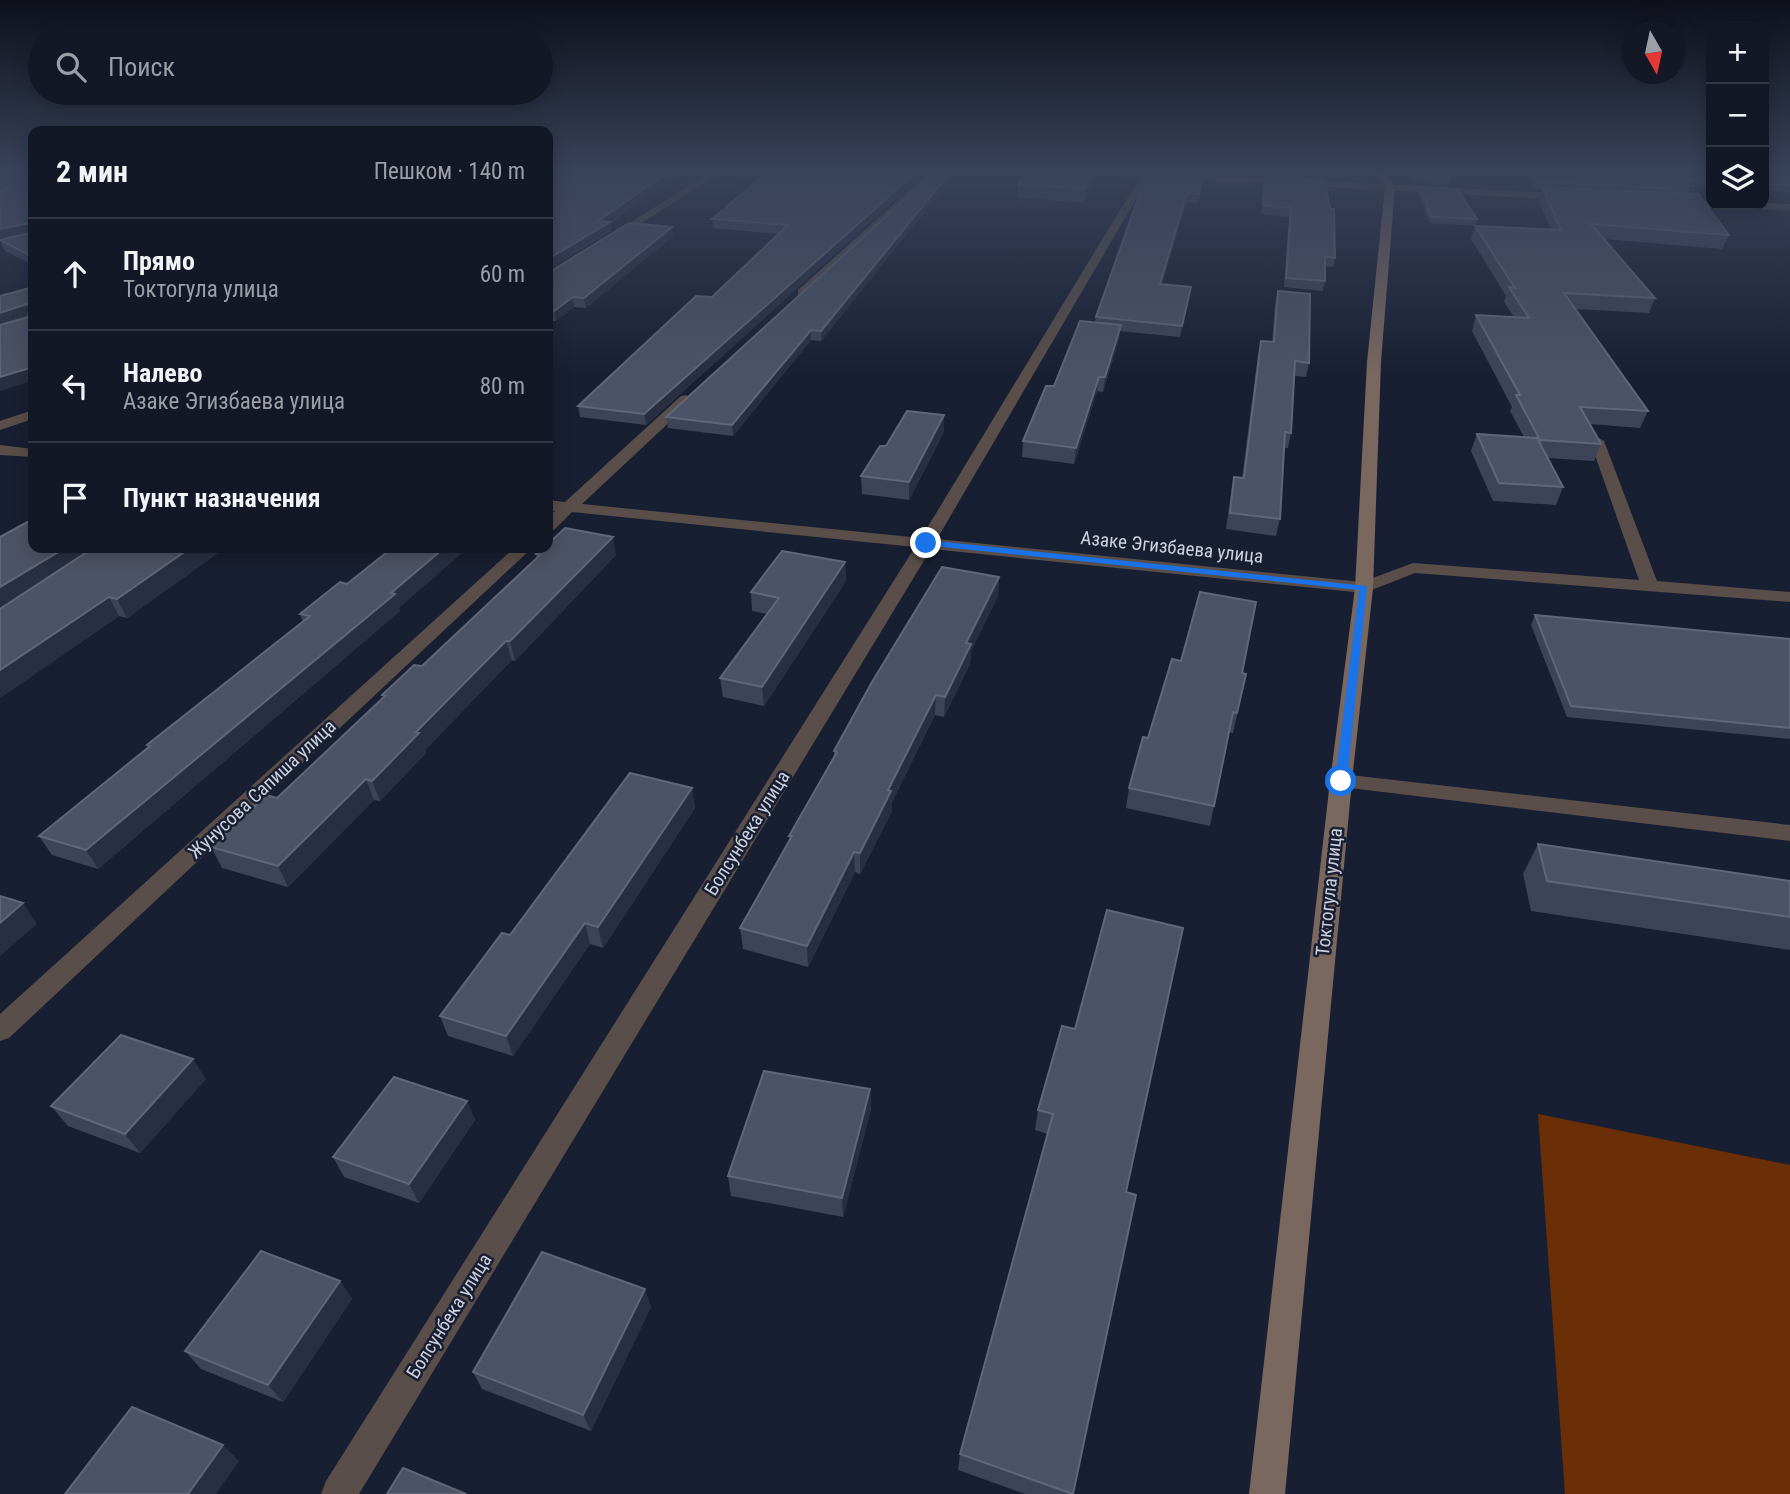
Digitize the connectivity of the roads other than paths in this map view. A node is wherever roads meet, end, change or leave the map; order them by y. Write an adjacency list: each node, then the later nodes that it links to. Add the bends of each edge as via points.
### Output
1 (610, 239): 5 (street)
2 (861, 239): 6 (street)
3 (1108, 239): 16 (street, Болсунбека улица)
4 (1380, 239): 19 (street, Токтогула улица)
5 (594, 249)
6 (794, 300)
7 (702, 385): 14 (street)
8 (28, 416): 9 (street)
9 (0, 426)
10 (1597, 441): 18 (street)
11 (0, 450): 12 (street)
12 (28, 453)
13 (553, 506): 14 (street, Азаке Эгизбаева улица)
14 (568, 507): 15 (street); 16 (street, Азаке Эгизбаева улица)
15 (553, 521)
16 (926, 543): 19 (street, Азаке Эгизбаева улица); 24 (street, Болсунбека улица)
17 (519, 553): 23 (street, Жунусова Сапиша улица)
18 (1650, 587): 19 (street, Азаке Эгизбаева улица, via 1413,568); 20 (street, Азаке Эгизбаева улица)
19 (1364, 588): 21 (street, Токтогула улица)
20 (1790, 597)
21 (1341, 781): 22 (street); 25 (street, Токтогула улица)
22 (1790, 833)
23 (0, 1030)
24 (339, 1494)
25 (1267, 1494)

